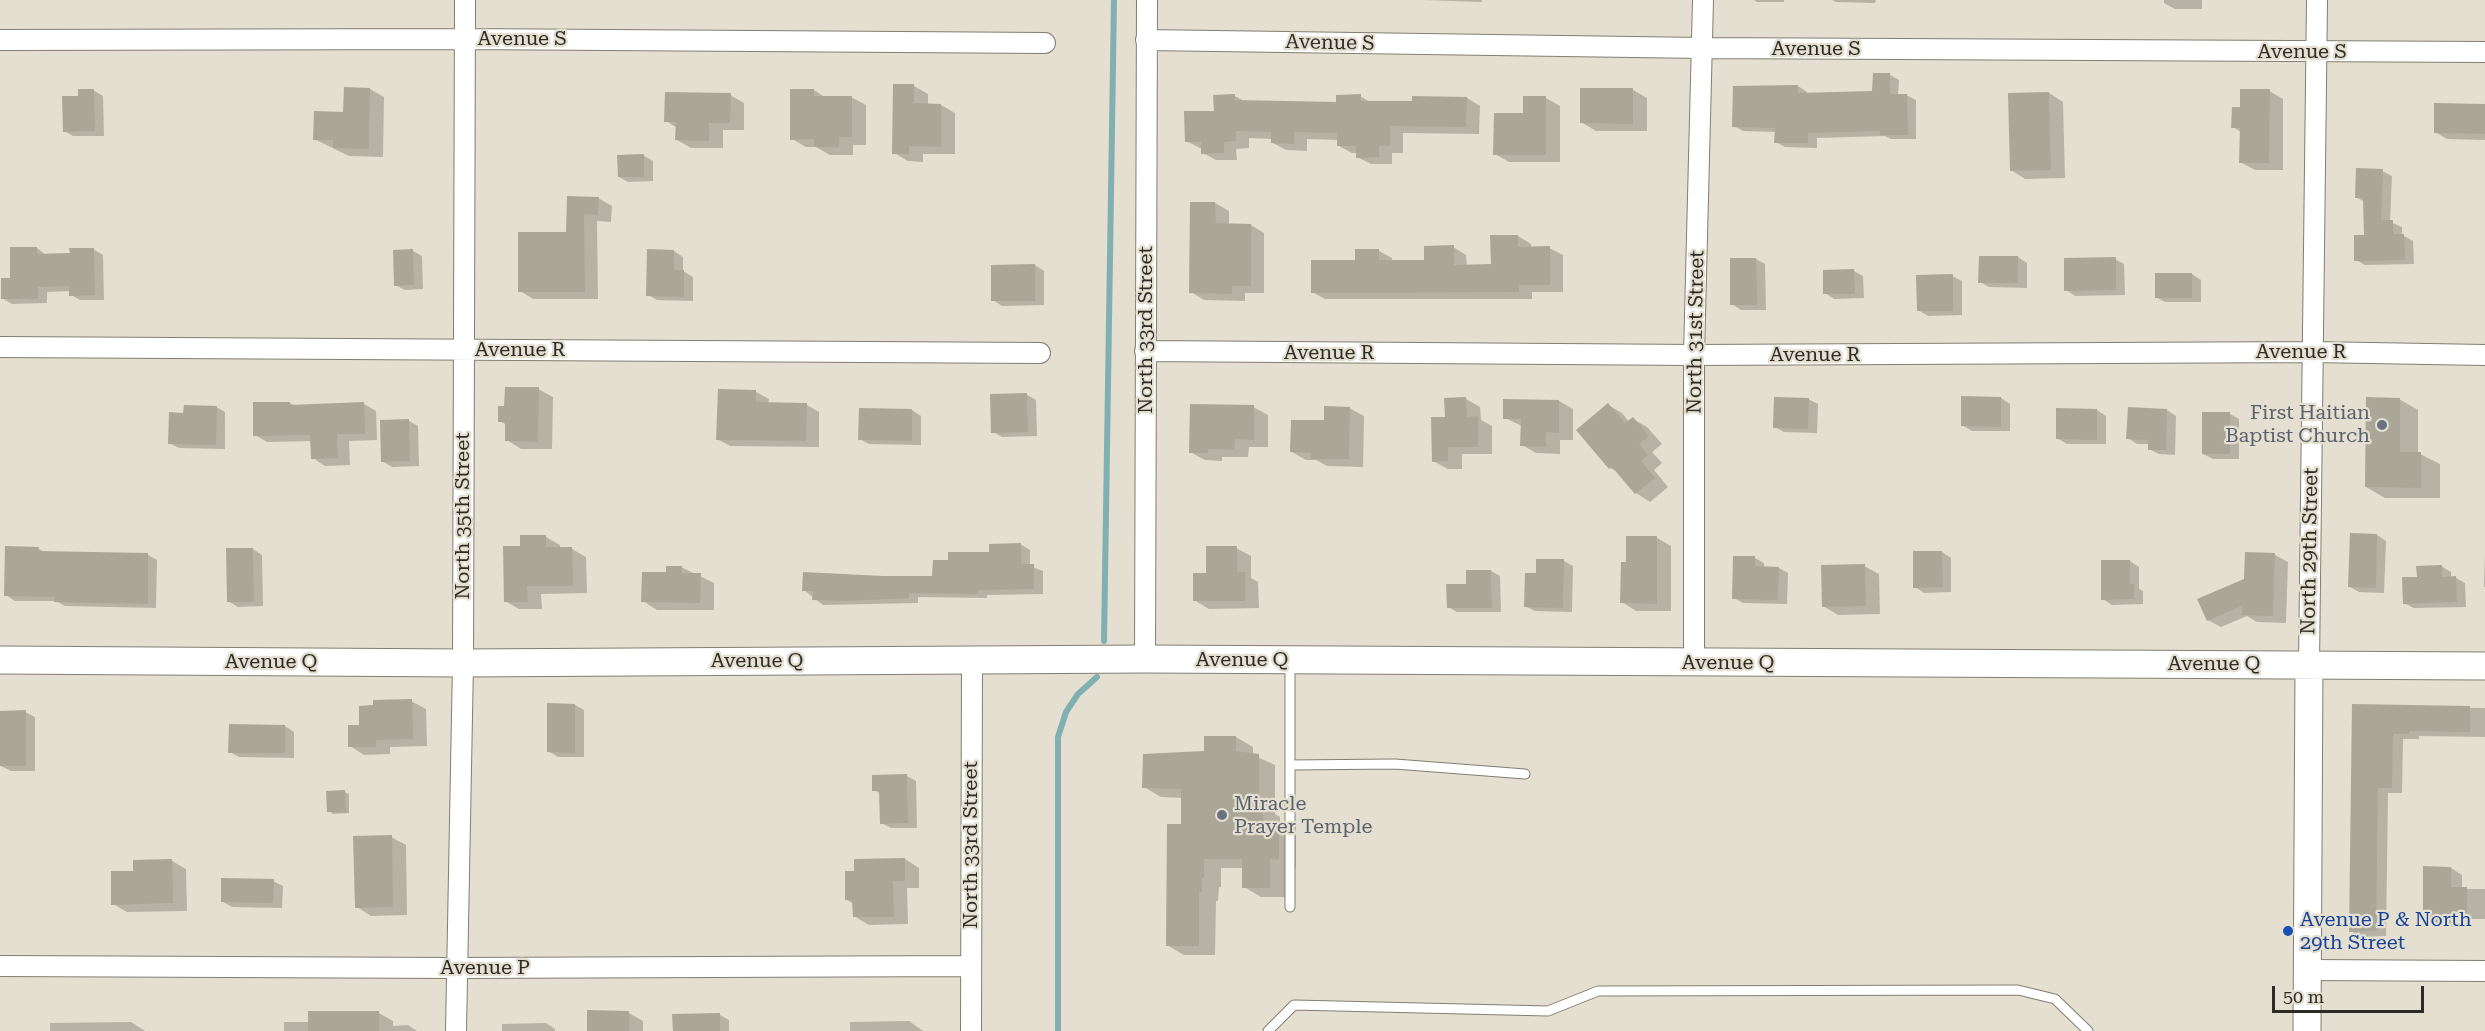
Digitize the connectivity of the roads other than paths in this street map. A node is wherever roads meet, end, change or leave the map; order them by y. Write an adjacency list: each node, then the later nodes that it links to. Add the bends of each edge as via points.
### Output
1 (465, 0): 5 (street, North 35th Street)
2 (1147, 0): 7 (street, North 33rd Street)
3 (1703, 0): 9 (street, North 31st Street)
4 (2317, 0): 10 (street, North 29th Street)
5 (464, 39): 6 (street, Avenue S); 8 (street, Avenue S); 13 (street, North 35th Street)
6 (0, 40)
7 (1146, 40): 9 (street, Avenue S); 14 (street, North 33rd Street)
8 (1045, 43)
9 (1702, 48): 10 (street, Avenue S); 18 (street, North 31st Street)
10 (2315, 52): 11 (street, Avenue S); 15 (street, North 29th Street)
11 (2485, 52)
12 (0, 348): 13 (street, Avenue R)
13 (463, 350): 16 (street, Avenue R); 23 (street, North 35th Street)
14 (1145, 351): 18 (street, Avenue R); 19 (street, North 33rd Street)
15 (2313, 352): 17 (street, Avenue R); 18 (street, Avenue R); 25 (street, North 29th Street)
16 (1040, 353)
17 (2485, 355)
18 (1694, 356): 24 (street, North 31st Street)
19 (1145, 659): 21 (street, Avenue Q); 22 (street, Avenue Q)
20 (0, 660): 23 (street, Avenue Q)
21 (972, 660): 23 (street, Avenue Q); 31 (street, North 33rd Street)
22 (1290, 660): 24 (street, Avenue Q); 27 (lane)
23 (463, 663): 32 (street, North 35th Street)
24 (1694, 663): 25 (street, Avenue Q)
25 (2309, 664): 26 (street, Avenue Q); 33 (street, North 29th Street)
26 (2485, 666)
27 (1290, 765): 28 (lane, via 1395,764); 29 (lane)
28 (1525, 774)
29 (1290, 907)
30 (0, 966): 32 (street, Avenue P)
31 (971, 966): 32 (street, Avenue P); 36 (street, North 33rd Street)
32 (456, 968): 35 (street, North 35th Street)
33 (2308, 970): 34 (street); 39 (street, North 29th Street)
34 (2485, 971)
35 (456, 1031)
36 (970, 1031)
37 (1268, 1031): 38 (lane, via 1294,1005 1548,1011 1598,991 1982,990 2018,990 2055,999)
38 (2088, 1031)
39 (2307, 1031)

